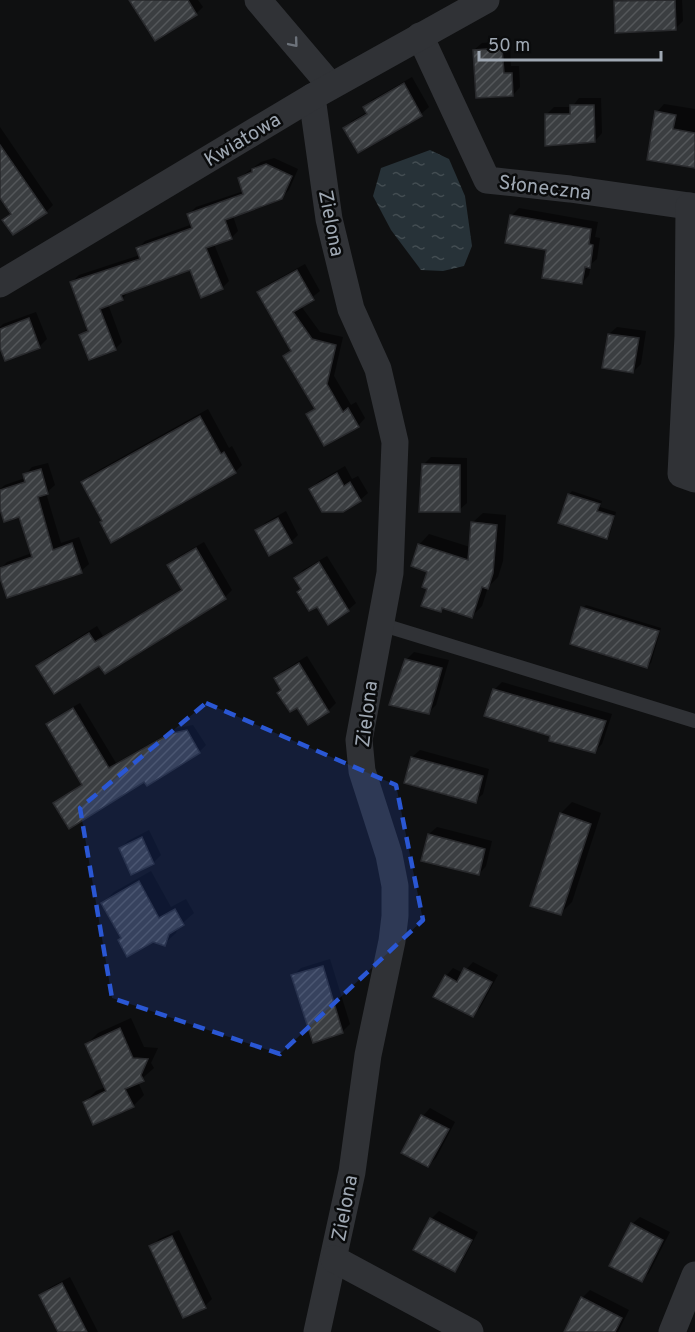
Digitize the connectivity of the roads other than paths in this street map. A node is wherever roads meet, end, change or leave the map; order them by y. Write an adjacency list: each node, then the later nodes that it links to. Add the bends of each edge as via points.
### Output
1 (258, 0): 4 (street, one-way to 4)
2 (486, 0): 3 (street, Kwiatowa)
3 (420, 36): 4 (street, Kwiatowa); 5 (street, Słoneczna, via 487,180)
4 (321, 92): 6 (street, Kwiatowa); 8 (street, Zielona, via 329,219 351,309 378,369 395,442 390,573)
5 (692, 207): 7 (street, Słoneczna, via 681,474)
6 (0, 284)
7 (695, 479)
8 (380, 624): 9 (lane); 10 (street, Zielona, via 359,740 362,771 389,855 395,916)
9 (695, 722)
10 (334, 1259): 12 (street, Zielona); 13 (street)
11 (695, 1275): 14 (street)
12 (317, 1332)
13 (470, 1332)
14 (672, 1332)

